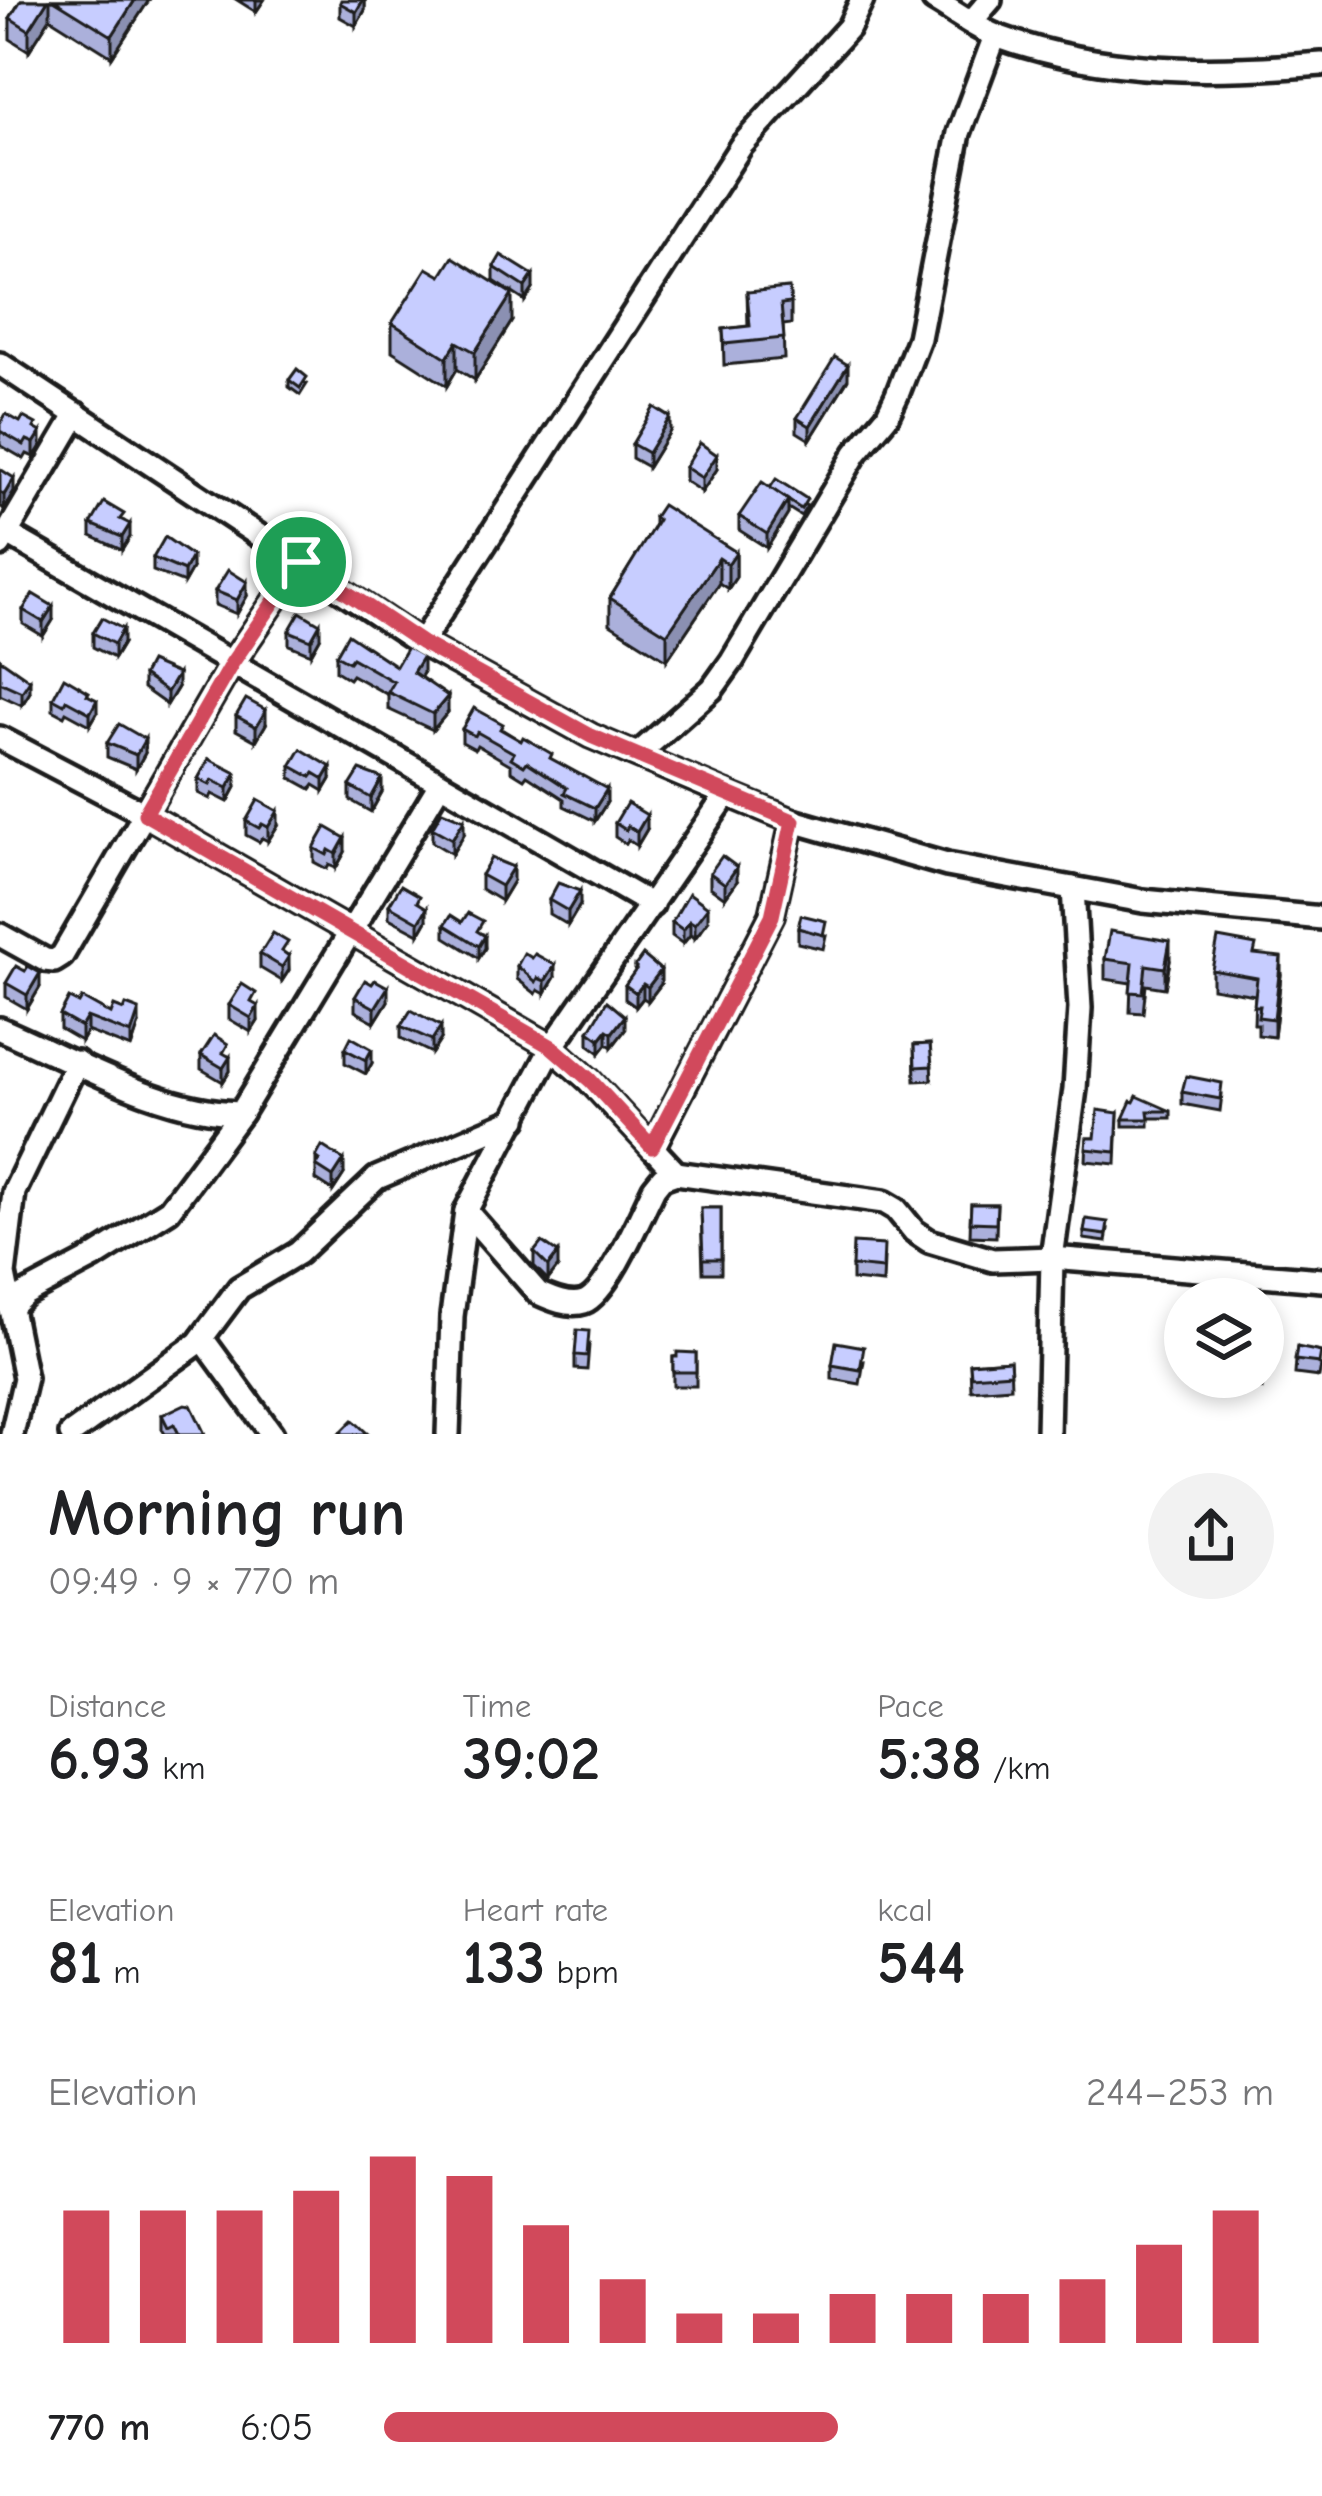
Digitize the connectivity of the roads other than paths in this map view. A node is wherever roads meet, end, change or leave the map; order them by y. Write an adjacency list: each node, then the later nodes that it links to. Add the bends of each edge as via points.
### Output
1 (862, 0): 11 (street, via 716,183)
2 (934, 0): 4 (street)
3 (990, 0): 4 (street)
4 (971, 22): 5 (street)
5 (995, 36): 6 (street, via 1073,58 1165,70); 14 (street, via 959,133 919,338 887,416 856,453 732,661)
6 (1322, 64)
7 (0, 364): 8 (street)
8 (77, 414): 9 (street); 10 (street)
9 (4, 540): 12 (street)
10 (301, 562): 11 (street); 12 (street)
11 (422, 643): 14 (street)
12 (232, 663): 15 (street); 17 (street)
13 (0, 738): 17 (street)
14 (637, 755): 16 (street)
15 (440, 784): 20 (street); 22 (street)
16 (728, 794): 18 (street); 20 (street)
17 (145, 814): 22 (street); 23 (street, via 62,956 45,960)
18 (793, 821): 19 (street, via 947,865); 29 (street, via 772,916)
19 (1073, 888): 21 (street); 33 (street, via 1080,1008)
20 (652, 905): 25 (street)
21 (1322, 918)
22 (348, 932): 25 (street); 27 (street)
23 (0, 935)
24 (0, 1029): 26 (street)
25 (552, 1047): 28 (street); 29 (street)
26 (77, 1062): 27 (street, via 175,1104); 31 (street)
27 (241, 1113): 35 (street, via 161,1217)
28 (516, 1119): 32 (street); 36 (street, via 377,1178 292,1258 239,1288)
29 (652, 1147): 30 (street)
30 (676, 1173): 32 (street, via 654,1188 596,1294 576,1304 538,1293); 33 (street, via 884,1202 914,1232 960,1252)
31 (7, 1188): 35 (street)
32 (466, 1211): 42 (street)
33 (1052, 1258): 34 (street); 43 (street)
34 (1322, 1280)
35 (10, 1308): 38 (street, via 25,1378)
36 (202, 1338): 37 (street); 41 (street)
37 (94, 1416): 39 (street); 40 (street)
38 (12, 1434)
39 (70, 1434)
40 (110, 1434)
41 (272, 1434)
42 (448, 1434)
43 (1048, 1434)

